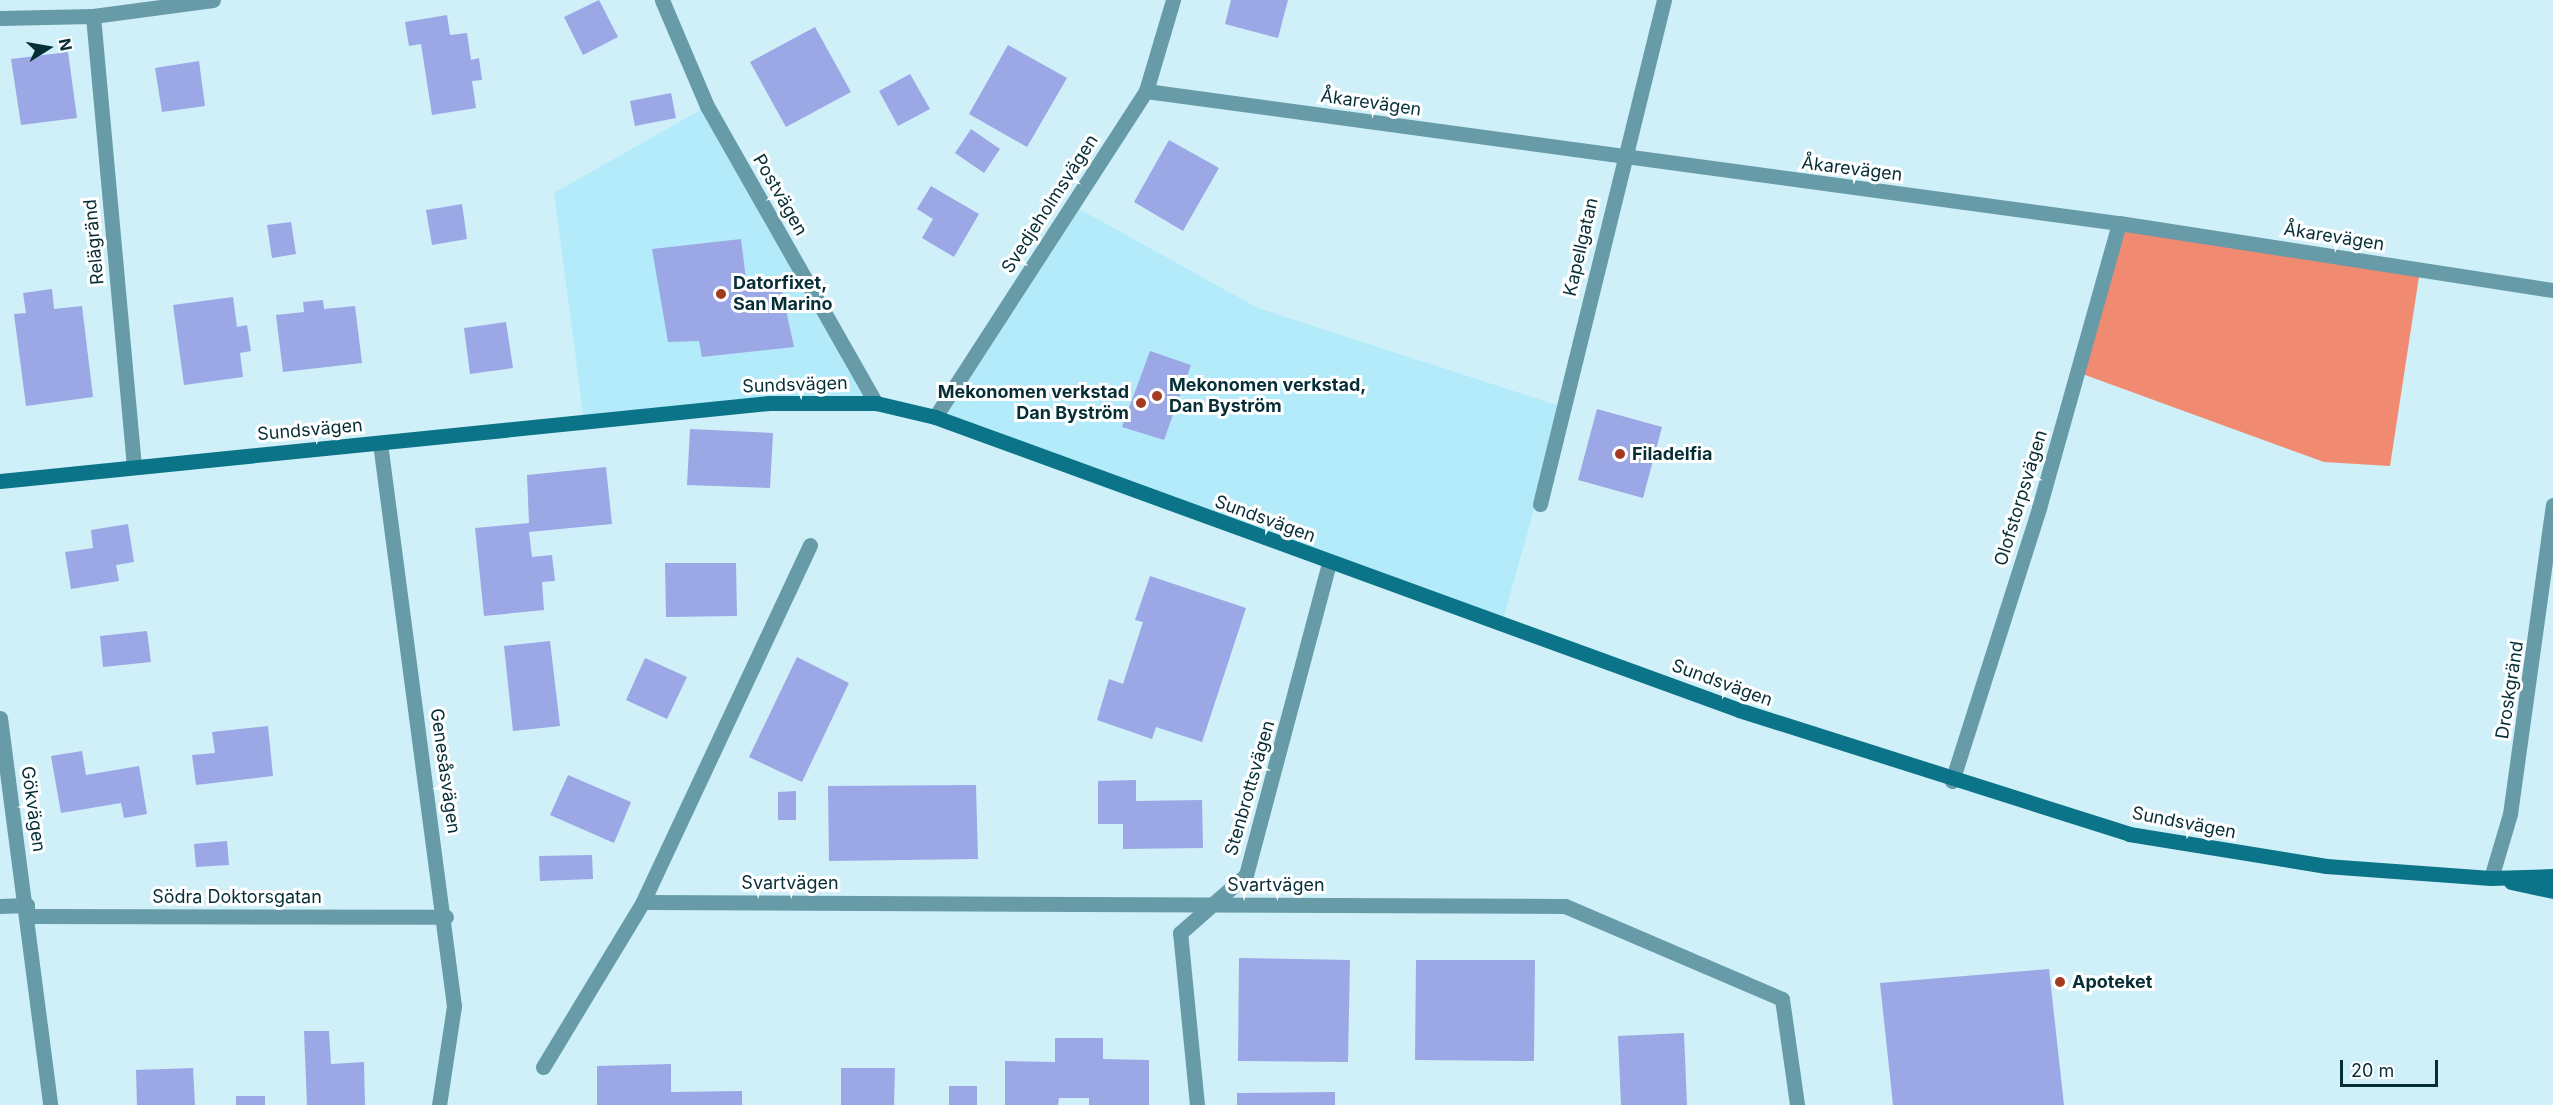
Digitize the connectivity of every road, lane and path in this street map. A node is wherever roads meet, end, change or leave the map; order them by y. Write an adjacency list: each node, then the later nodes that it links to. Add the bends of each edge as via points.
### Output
1 (213, 0): 5 (street)
2 (662, 0): 11 (street, Postvägen, via 707,106)
3 (1173, 0): 7 (street, Svedjeholmsvägen)
4 (1664, 0): 8 (street, Kapellgatan)
5 (93, 16): 6 (street); 14 (street, Relägränd)
6 (0, 18)
7 (1146, 91): 8 (street, Åkarevägen); 12 (street, Svedjeholmsvägen)
8 (1623, 160): 9 (street, Åkarevägen); 16 (street, Kapellgatan)
9 (2119, 223): 10 (street, Åkarevägen); 21 (street, Olofstorpsvägen, via 2039,508)
10 (2553, 290)
11 (876, 403): 12 (street, Sundsvägen); 13 (street, Sundsvägen, via 758,404)
12 (935, 417): 19 (street, Sundsvägen)
13 (380, 443): 14 (street, Sundsvägen); 29 (street, Genesåsvägen)
14 (134, 464): 15 (street, Sundsvägen)
15 (0, 481)
16 (1540, 504)
17 (2553, 505): 23 (street, Droskgränd, via 2510,814)
18 (810, 545): 25 (street)
19 (1329, 564): 21 (street, Sundsvägen); 26 (street, Stenbrottsvägen, via 1246,875)
20 (0, 718): 28 (street, Gökvägen)
21 (1952, 781): 23 (street, Sundsvägen, via 2129,834 2208,849 2326,866)
22 (2553, 876): 23 (street)
23 (2491, 878): 24 (street)
24 (2553, 891)
25 (643, 902): 26 (street, Svartvägen); 30 (street)
26 (1209, 904): 33 (street, Stenbrottsvägen, via 1180,933); 34 (street, Svartvägen, via 1565,906 1782,999)
27 (0, 906): 28 (street, Södra Doktorsgatan)
28 (27, 910): 29 (street, Södra Doktorsgatan); 31 (street)
29 (446, 917): 32 (street, Genesåsvägen, via 454,1006)
30 (543, 1067)
31 (50, 1105)
32 (439, 1105)
33 (1197, 1105)
34 (1797, 1105)

